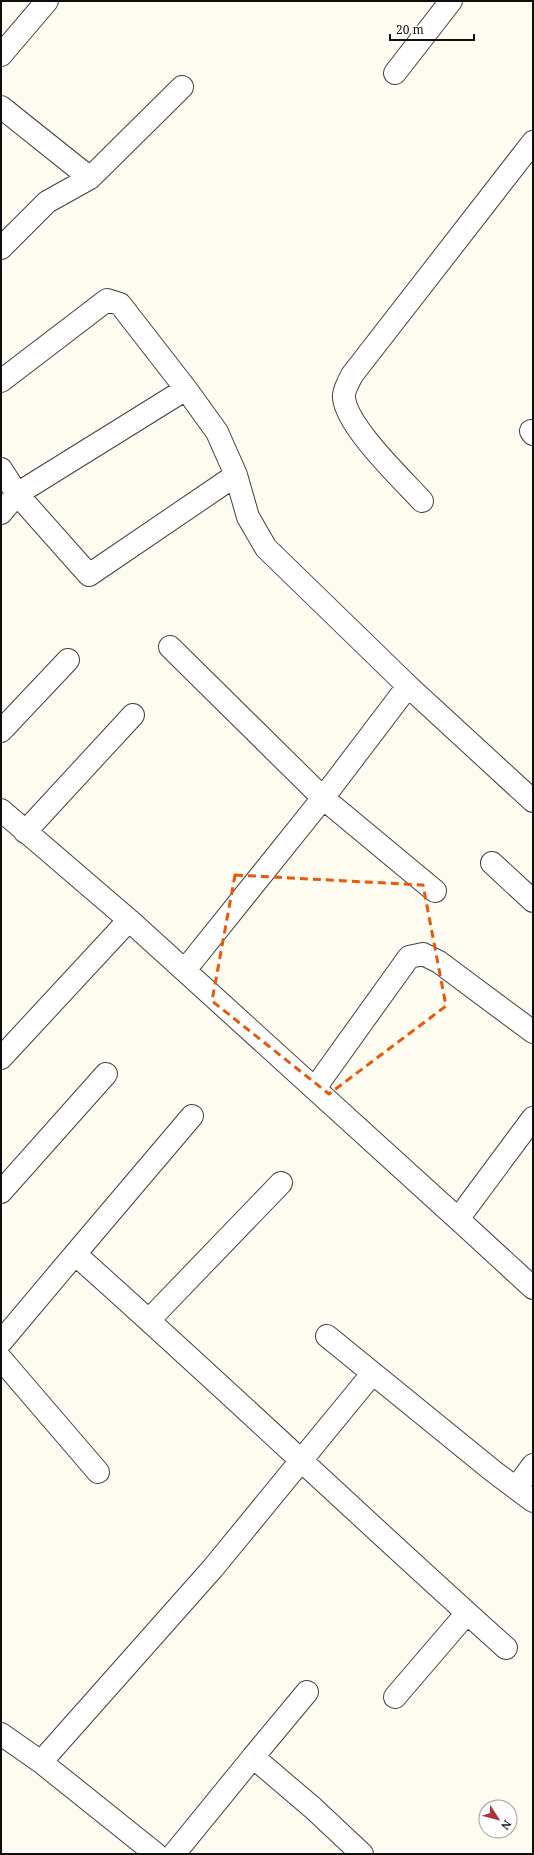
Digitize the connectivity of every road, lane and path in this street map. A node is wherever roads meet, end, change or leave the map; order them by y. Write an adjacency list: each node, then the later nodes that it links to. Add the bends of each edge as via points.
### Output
1 (48, 1): 3 (street)
2 (451, 1): 4 (street)
3 (1, 55)
4 (395, 73)
5 (182, 87): 8 (street)
6 (1, 108): 8 (street)
7 (533, 142): 15 (street, via 352,375 343,397 353,421)
8 (90, 178): 9 (street, via 47,202)
9 (1, 248)
10 (1, 381): 11 (street, via 107,300 120,304)
11 (186, 389): 13 (street, via 217,432); 14 (street)
12 (1, 469): 14 (street)
13 (236, 475): 14 (street, via 89,576); 19 (street, via 248,518 266,548)
14 (17, 494): 16 (street)
15 (422, 501)
16 (1, 512)
17 (170, 647): 22 (street)
18 (68, 660): 21 (street)
19 (408, 686): 22 (street); 23 (street)
20 (133, 715): 25 (street)
21 (1, 731)
22 (323, 798): 27 (street); 30 (street)
23 (533, 801)
24 (1, 810): 25 (street)
25 (25, 832): 29 (street)
26 (492, 863): 28 (street)
27 (435, 891)
28 (533, 901)
29 (129, 920): 30 (street); 32 (street)
30 (185, 970): 34 (street)
31 (533, 1032): 34 (street, via 439,962 423,954 409,957)
32 (1, 1058)
33 (106, 1074): 38 (street)
34 (315, 1088): 39 (street)
35 (192, 1116): 40 (street)
36 (533, 1118): 39 (street)
37 (281, 1183): 42 (street)
38 (1, 1192)
39 (458, 1219): 41 (street)
40 (75, 1254): 42 (street); 44 (street)
41 (533, 1288)
42 (149, 1320): 47 (street)
43 (327, 1336): 46 (street)
44 (1, 1342)
45 (1, 1359): 49 (street)
46 (372, 1374): 47 (street); 50 (street)
47 (300, 1461): 52 (street); 58 (street, via 213,1568)
48 (533, 1465): 50 (street)
49 (98, 1472)
50 (516, 1488): 51 (street)
51 (533, 1501)
52 (467, 1613): 53 (street); 55 (street)
53 (506, 1648)
54 (307, 1692): 57 (street)
55 (395, 1697)
56 (1, 1734): 58 (street)
57 (253, 1757): 60 (street); 61 (street)
58 (41, 1762): 59 (street)
59 (156, 1854)
60 (174, 1854)
61 (362, 1854)

